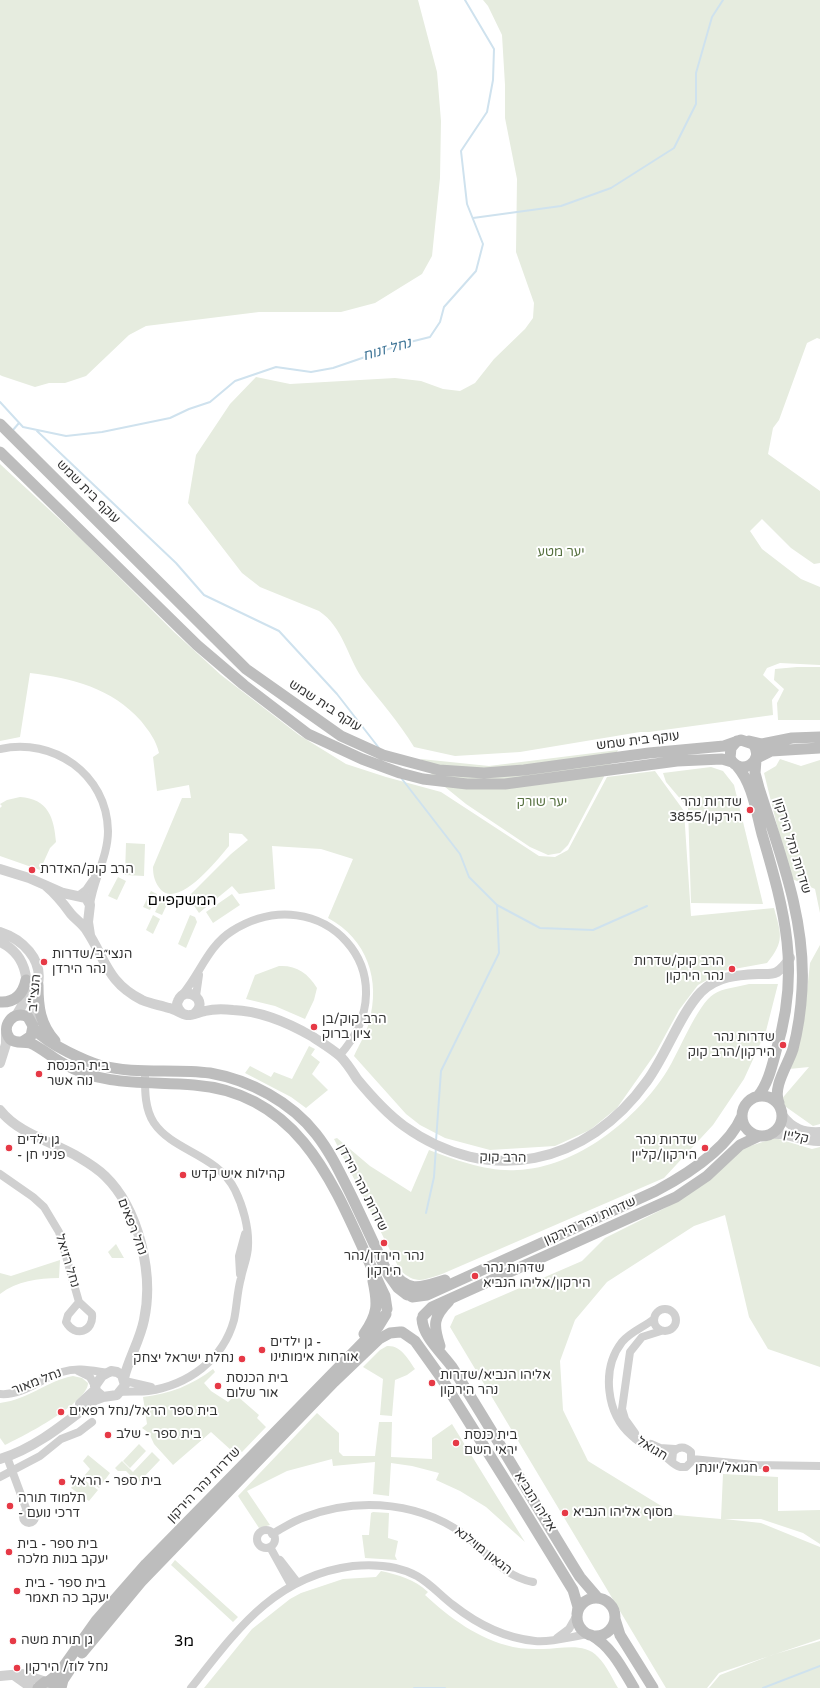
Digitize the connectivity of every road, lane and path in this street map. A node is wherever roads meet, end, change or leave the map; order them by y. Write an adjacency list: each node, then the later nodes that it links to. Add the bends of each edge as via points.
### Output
1 (0, 424): 4 (main road, עוקף בית שמש, via 246,669 341,736 383,755 439,770 484,773 724,746)
2 (0, 452): 9 (main road, עוקף בית שמש, via 197,645 244,685 308,734 362,759 423,779 473,784 505,784 677,761 722,759)
3 (820, 737): 5 (main road, via 792,738 762,744)
4 (737, 741): 5 (main road); 9 (main road, via 729,756)
5 (749, 741): 8 (main road, via 756,747)
6 (820, 748): 8 (main road, via 772,751)
7 (0, 750): 11 (street, via 25,747 47,750 68,760 87,777 99,796 107,821 106,849)
8 (756, 759): 9 (main road, via 744,768); 43 (main road, שדרות נחל הירקון, via 760,788 794,898 802,959 798,1022 792,1050 777,1091)
9 (734, 764): 19 (main road, שדרות נחל הירקון, via 748,784 779,893)
10 (0, 869): 12 (street)
11 (100, 872): 13 (street, via 86,890); 14 (street)
12 (46, 886): 13 (street); 15 (street)
13 (77, 896): 14 (street, via 86,898); 15 (street, via 71,901)
14 (90, 908): 15 (street, via 83,917); 17 (street)
15 (71, 913): 17 (street)
16 (0, 932): 23 (street, הנצי"ב, via 21,942 33,956 39,976)
17 (90, 936): 24 (street, via 109,972)
18 (0, 942): 22 (street, הנצי"ב, via 13,949 22,960)
19 (790, 958): 21 (street, הרב קוק, via 778,971); 25 (main road, שדרות נחל הירקון)
20 (202, 965): 26 (street); 27 (street); 38 (street, via 212,949 224,937 255,920 300,916 334,929 350,944 359,958 366,989 361,1020 348,1047)
21 (768, 974): 25 (street, via 782,981); 38 (street, הרב קוק, via 732,976 705,988 693,1003 646,1081 612,1119 594,1134 574,1145 554,1154 533,1159 488,1160 451,1151 425,1140 391,1116)
22 (26, 980): 28 (main road, via 25,987 16,998); 33 (street, הנצי"ב, via 26,995)
23 (38, 985): 34 (street, הנצי"ב, via 32,1008); 37 (main road, via 41,1020 52,1038)
24 (133, 994): 26 (street, via 159,1001); 31 (street, via 145,1001)
25 (788, 994): 42 (main road, שדרות נחל הירקון, via 771,1070)
26 (181, 996): 27 (street, via 189,993); 31 (street, via 178,1004)
27 (197, 997): 30 (street, הרב קוק); 32 (street, via 199,1006)
28 (0, 1002)
29 (0, 1009): 33 (main road)
30 (231, 1009): 32 (street, הרב קוק, via 206,1010); 38 (street, הרב קוק, via 262,1015 293,1026)
31 (181, 1012): 32 (street, via 187,1015)
32 (194, 1014)
33 (16, 1015): 34 (main road, via 28,1017); 35 (main road, via 7,1022)
34 (33, 1026): 36 (main road, via 31,1036); 37 (main road, שדרות נהר הירדן, via 46,1040)
35 (4, 1029): 36 (main road, via 11,1040); 39 (street)
36 (20, 1042): 39 (street); 41 (main road, שדרות נהר הירדן, via 33,1044 63,1064 85,1074 108,1080)
37 (68, 1052): 40 (main road, שדרות נהר הירדן, via 99,1065)
38 (339, 1056)
39 (0, 1062)
40 (145, 1070): 41 (street); 52 (main road, שדרות נהר הירדן, via 224,1076 255,1088 282,1103 316,1133 326,1148)
41 (145, 1084): 53 (main road, שדרות נהר הירדן, via 188,1084 222,1089 252,1101 280,1117 301,1138 323,1167); 70 (street, via 148,1107 154,1123 162,1132 218,1168 228,1179 235,1189 247,1229 239,1256 241,1278 234,1320 227,1339 200,1371 186,1380)
42 (758, 1096): 43 (main road, via 771,1097); 46 (main road, via 745,1104)
43 (778, 1104): 45 (main road)
44 (0, 1110): 63 (street, נחל רפאים, via 22,1129 92,1165 116,1190 135,1227 146,1265 147,1296)
45 (782, 1115): 47 (street, קליין, via 797,1129); 48 (main road, via 780,1125)
46 (742, 1116): 49 (main road, via 747,1130); 54 (main road, שדרות נהר הירקון, via 736,1129 725,1141 673,1182)
47 (820, 1132)
48 (771, 1134): 49 (main road); 50 (street, קליין, via 783,1133 803,1140)
49 (759, 1136): 56 (main road, שדרות נהר הירקון, via 740,1145 707,1176 671,1199)
50 (820, 1141)
51 (0, 1174): 57 (street, נחל רזיאל, via 33,1197 54,1222 63,1244)
52 (376, 1248): 54 (main road, via 396,1276 413,1287 422,1287); 55 (main road, שדרות נהר הירדן, via 393,1283)
53 (370, 1266): 58 (main road, שדרות נהר הירדן, via 385,1296); 64 (main road, via 376,1310 372,1322)
54 (488, 1267): 55 (main road, שדרות נהר הירקון, via 427,1295)
55 (410, 1296): 58 (main road, via 393,1299); 59 (main road, via 420,1305)
56 (456, 1296): 59 (main road, שדרות נהר הירקון, via 432,1307); 65 (main road, via 440,1311 435,1322)
57 (79, 1302)
58 (386, 1312): 62 (main road, via 390,1325); 64 (main road, שדרות נהר הירקון, via 378,1327)
59 (422, 1317): 62 (main road, via 415,1328); 65 (main road, אליהו הנביא, via 426,1333)
60 (654, 1319): 61 (street); 61 (street, via 661,1310 668,1310 674,1314 674,1327 668,1331); 78 (street, חגואל, via 629,1335 618,1348 609,1373 609,1393 615,1413 628,1432 638,1442)
61 (661, 1331): 75 (street, חגואל, via 642,1337 630,1352 622,1409 629,1426 641,1438 660,1448)
62 (401, 1332): 88 (main road, אליהו הנביא, via 415,1341 440,1376 515,1495 571,1587 577,1603); 96 (main road, שדרות נהר הירקון, via 384,1335 361,1355 152,1570 100,1630 66,1675)
63 (140, 1334): 67 (street, נחל רפאים, via 125,1359); 68 (street, נחל רפאים)
64 (354, 1350): 94 (main road, שדרות נהר הירקון, via 146,1564 96,1622 59,1673)
65 (442, 1353): 87 (main road, אליהו הנביא, via 585,1585)
66 (73, 1370): 67 (street, נחל מאור); 69 (street, נחל מאור, via 87,1375); 72 (street, נחל מאור, via 60,1372 16,1392)
67 (111, 1372): 68 (street, via 120,1373); 69 (street, via 102,1376)
68 (125, 1379): 70 (street, via 140,1386); 71 (street)
69 (95, 1388): 73 (street); 76 (street, via 81,1403 43,1432)
70 (158, 1388): 71 (street)
71 (121, 1392): 73 (street)
72 (0, 1394)
73 (103, 1398): 76 (street, via 95,1400 46,1437 19,1453)
74 (92, 1422): 80 (street, via 79,1432 61,1439 40,1456)
75 (675, 1449): 77 (street, via 685,1448 691,1452); 78 (street)
76 (2, 1457): 80 (street)
77 (692, 1459): 78 (street, via 689,1465 683,1468); 79 (street, via 754,1465)
78 (672, 1462)
79 (820, 1466)
80 (12, 1472): 81 (street); 82 (street)
81 (0, 1477)
82 (27, 1511)
83 (272, 1534): 84 (street, via 274,1541); 84 (street, via 263,1531 257,1540 261,1547); 85 (street, הגאון מוילנא, via 304,1517 330,1509 366,1505 399,1507 427,1515 452,1527 501,1568)
84 (270, 1547): 86 (street)
85 (533, 1582)
86 (294, 1584): 91 (street, via 347,1567 392,1567 419,1577 474,1620 495,1631 536,1641); 97 (street, via 251,1615)
87 (598, 1598): 88 (main road, via 584,1602); 89 (main road, via 611,1605)
88 (577, 1615): 90 (main road, via 581,1628); 91 (street, via 569,1629)
89 (615, 1619): 90 (main road, via 607,1631 600,1635); 99 (main road, via 617,1630)
90 (590, 1634): 91 (street); 98 (main road, via 606,1645)
91 (555, 1639)
92 (12, 1674): 93 (street); 94 (street, via 22,1674); 95 (street)
93 (0, 1676)
94 (44, 1684): 96 (main road, via 56,1683)
95 (32, 1688)
96 (60, 1688)
97 (190, 1688)
98 (634, 1688)
99 (653, 1688)

